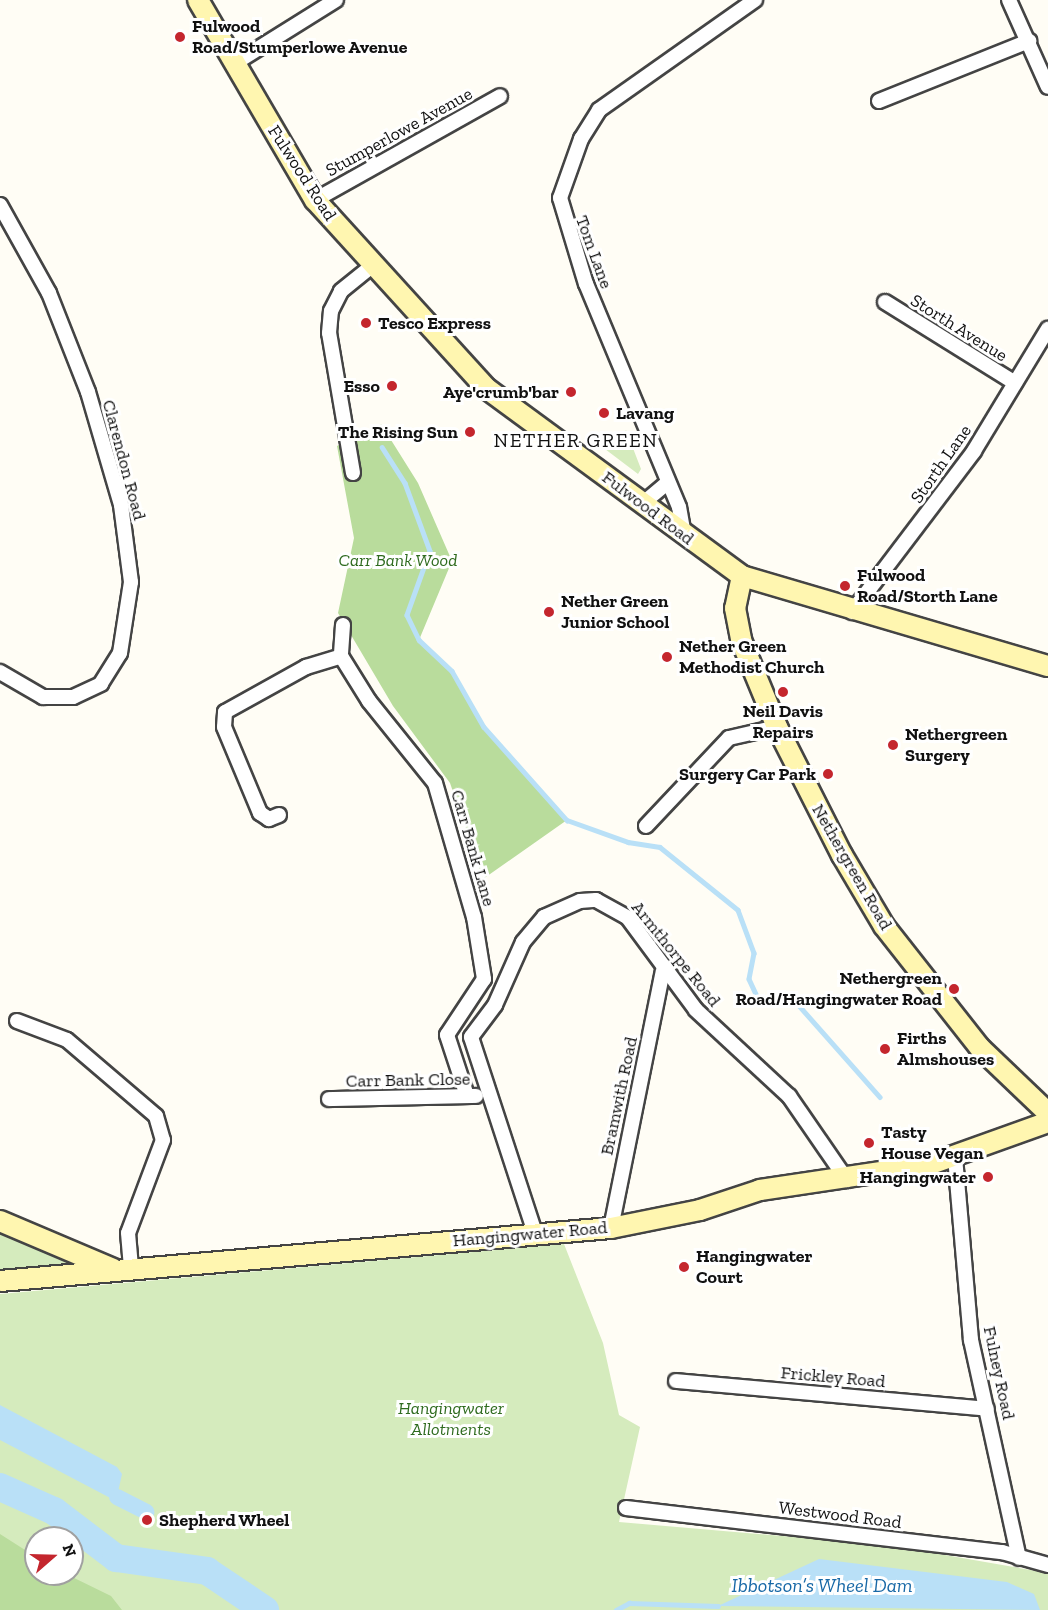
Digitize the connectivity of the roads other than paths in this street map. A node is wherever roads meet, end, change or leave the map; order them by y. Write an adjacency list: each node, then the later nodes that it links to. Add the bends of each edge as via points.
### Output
1 (198, 0): 6 (street, Fulwood Road)
2 (336, 0): 6 (street)
3 (755, 0): 17 (street, Tom Lane, via 599,110 581,139 561,198 586,284)
4 (1010, 0): 5 (street)
5 (1029, 41): 7 (street); 9 (street)
6 (234, 63): 10 (street, Fulwood Road)
7 (1048, 87)
8 (500, 96): 10 (street, Stumperlowe Avenue)
9 (879, 101)
10 (315, 200): 12 (street, Fulwood Road)
11 (0, 205): 25 (street, Clarendon Road, via 26,247 71,345 108,455 128,549 130,609 120,653 101,684 88,693 43,697)
12 (372, 266): 16 (street, via 341,291 331,311 329,333); 18 (street, Fulwood Road, via 464,369)
13 (885, 302): 15 (street, Storth Avenue)
14 (1048, 328): 15 (street, Storth Lane)
15 (1015, 383): 21 (street, Storth Lane, via 948,489)
16 (353, 473)
17 (666, 484): 18 (street); 19 (street, Tom Lane)
18 (642, 504): 19 (street, Fulwood Road)
19 (684, 535): 20 (street, Fulwood Road)
20 (742, 576): 21 (street, Fulwood Road); 26 (street, Nethergreen Road, via 735,608 741,640)
21 (852, 612): 24 (street, Fulwood Road)
22 (343, 625): 23 (street)
23 (341, 656): 27 (street, via 306,667 225,712 224,726 260,813 269,819); 31 (street, Carr Bank Lane, via 369,701 422,763 445,808 484,966 480,992 447,1035)
24 (1048, 666)
25 (0, 672)
26 (777, 727): 28 (street, via 729,738); 34 (street, Nethergreen Road, via 884,926 986,1055)
27 (279, 816)
28 (646, 826)
29 (663, 971): 32 (street, Armthorpe Road, via 628,918 613,907 580,901 544,917 523,942 495,1005 471,1037); 37 (street, Armthorpe Road, via 696,1010 789,1096); 39 (street, Bramwith Road)
30 (17, 1021): 41 (street, via 67,1040 156,1116 163,1140 128,1233)
31 (467, 1096): 32 (street, Carr Bank Close); 33 (street, Carr Bank Close)
32 (487, 1096): 40 (street, Armthorpe Road)
33 (329, 1099)
34 (1048, 1113)
35 (1048, 1122): 36 (street, Hangingwater Road)
36 (955, 1158): 37 (street, Hangingwater Road); 44 (street, Fulney Road, via 971,1340)
37 (847, 1180): 39 (street, Hangingwater Road, via 760,1190 700,1210)
38 (0, 1221): 41 (street)
39 (611, 1228): 40 (street, Hangingwater Road)
40 (535, 1233): 41 (street, Hangingwater Road)
41 (123, 1269): 42 (street, Hangingwater Road)
42 (0, 1281)
43 (676, 1381): 44 (street, Frickley Road)
44 (987, 1408): 46 (street, Fulney Road)
45 (626, 1508): 46 (street, Westwood Road)
46 (1019, 1558): 47 (street, Westwood Road)
47 (1048, 1565)

